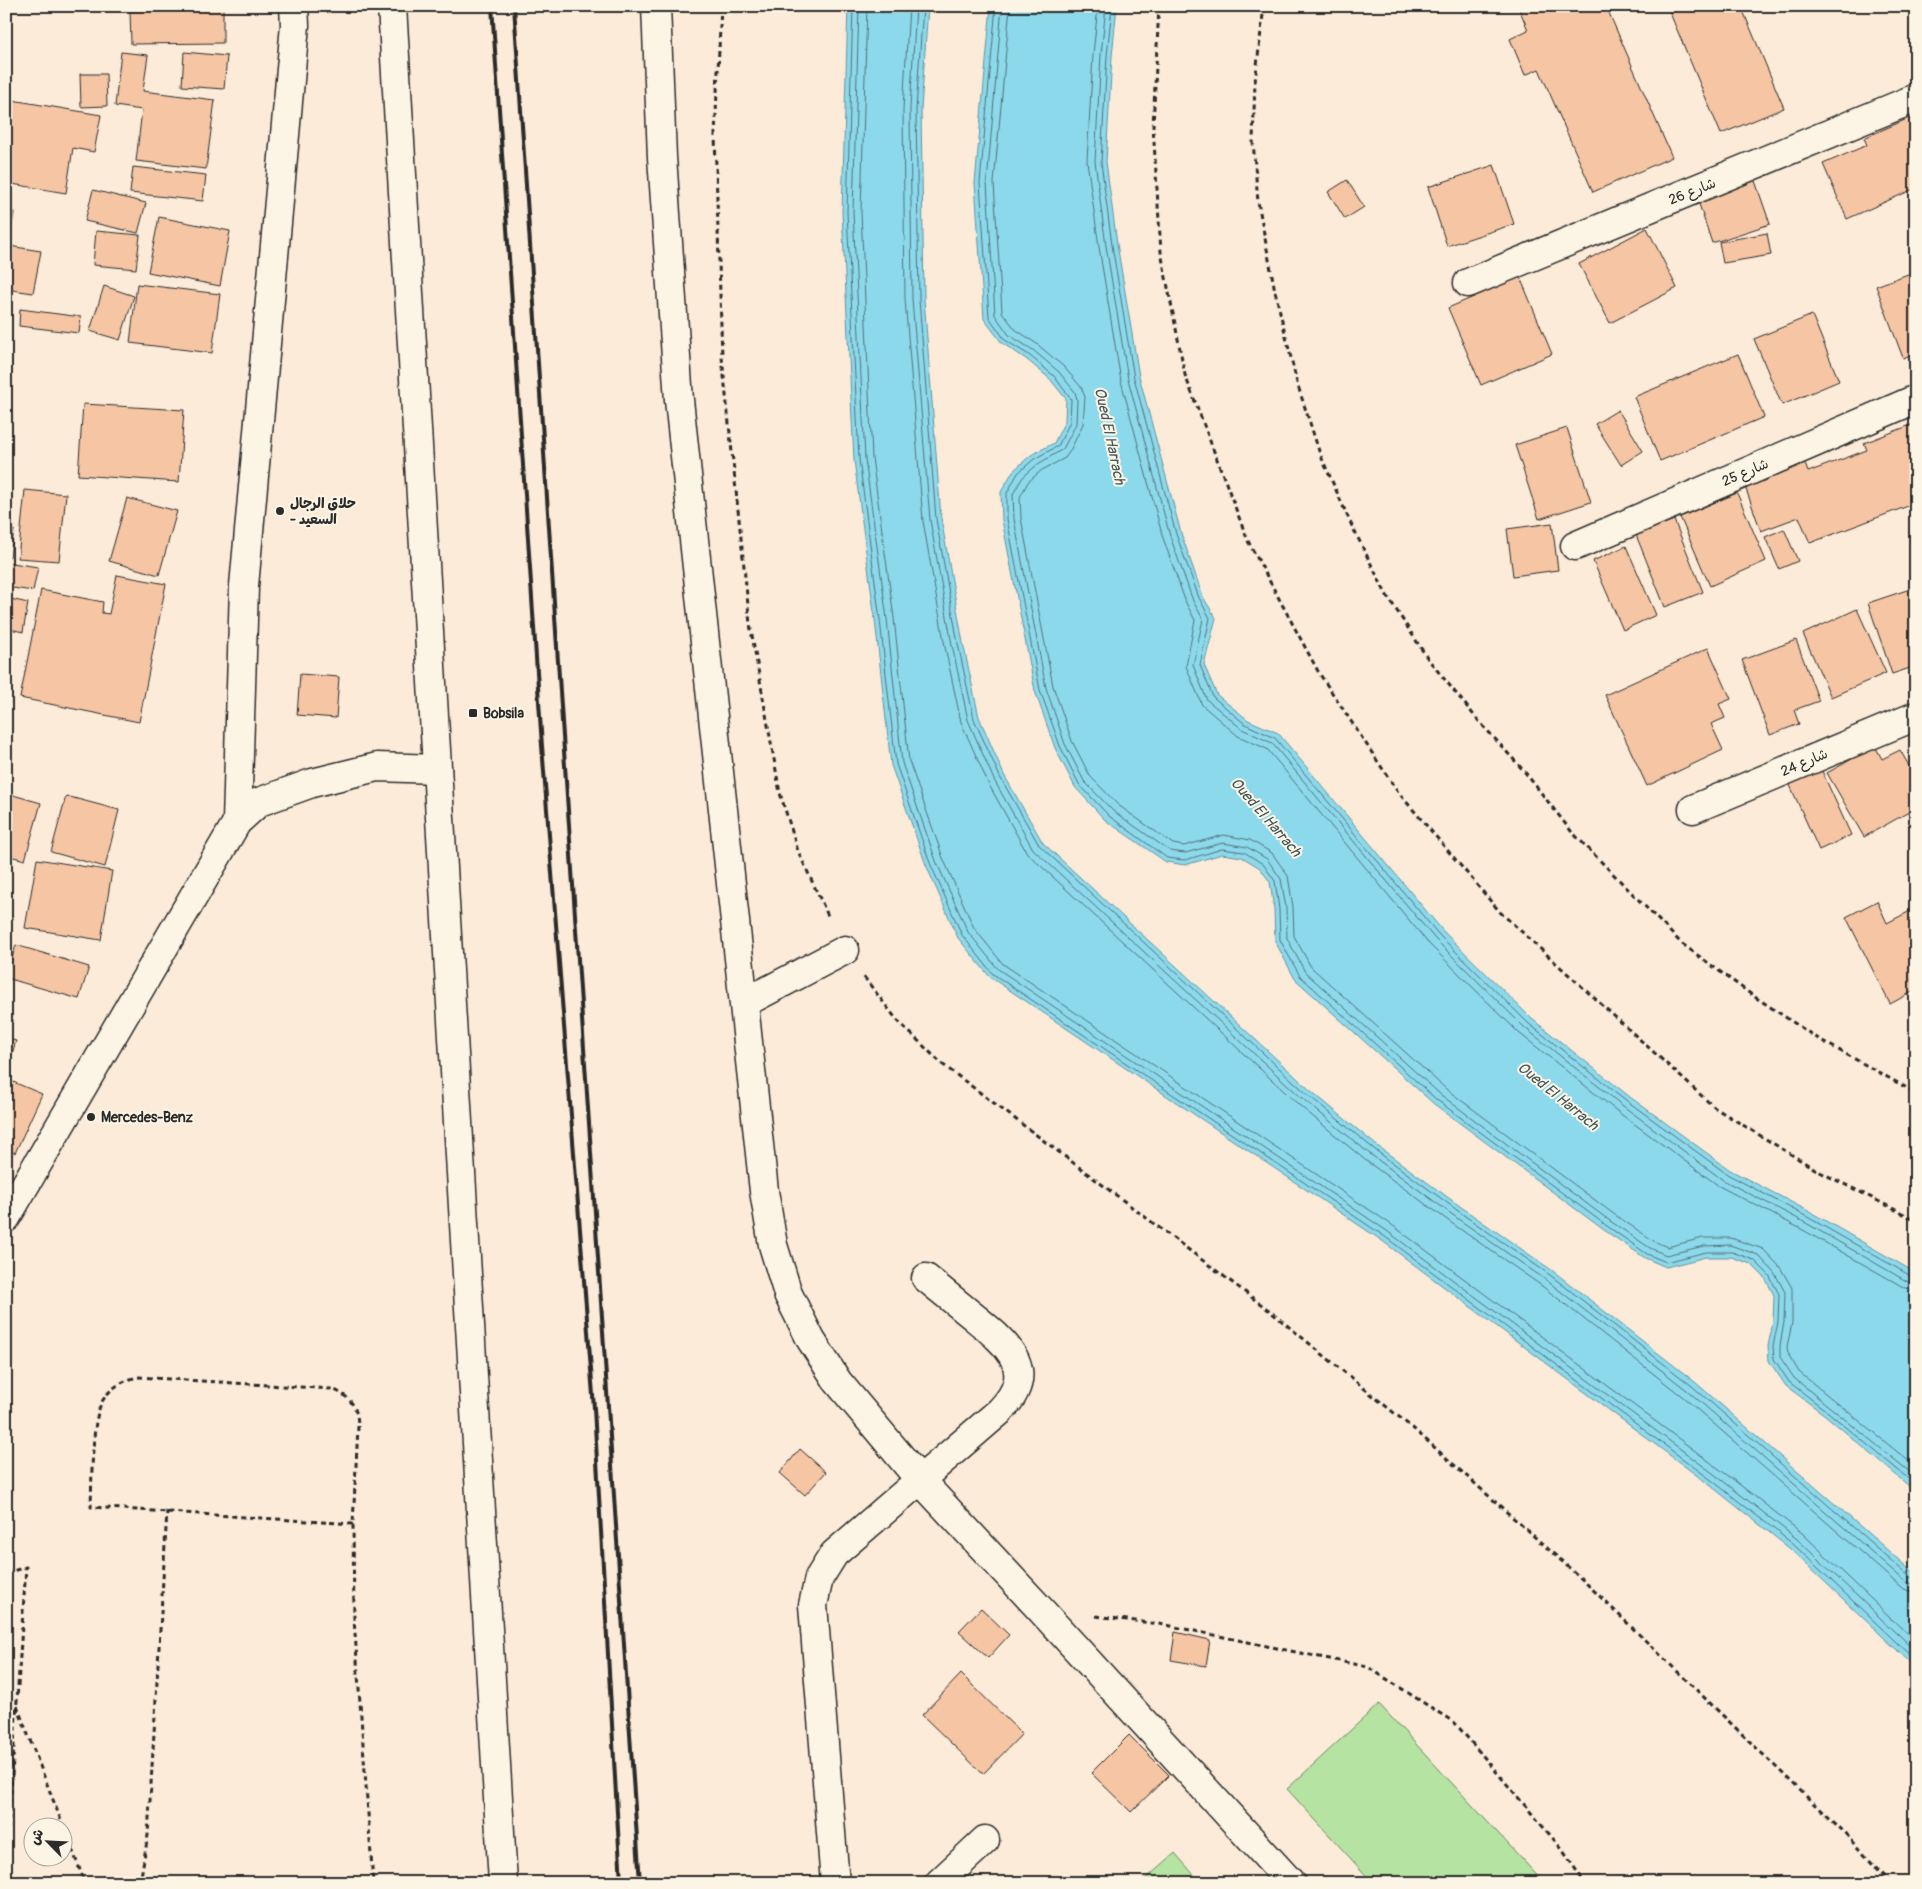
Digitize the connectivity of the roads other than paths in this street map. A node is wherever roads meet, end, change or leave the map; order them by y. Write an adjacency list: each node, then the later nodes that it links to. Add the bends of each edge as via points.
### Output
1 (294, 6): 11 (street, via 295,25 244,586)
2 (392, 6): 9 (street)
3 (656, 6): 13 (street, via 662,157 679,400)
4 (1916, 98): 5 (street, شارع 26)
5 (1468, 283)
6 (1916, 399): 7 (street, شارع 25)
7 (1575, 546)
8 (1916, 716): 10 (street, شارع 24)
9 (437, 769): 11 (street, via 377,767 312,783 259,802); 18 (street)
10 (1693, 809)
11 (237, 822): 14 (street)
12 (845, 950): 13 (street)
13 (744, 1003): 16 (street, via 764,1190 773,1245 788,1294 811,1340 838,1382)
14 (6, 1218)
15 (926, 1278): 16 (street, via 1003,1341 1016,1360 1018,1382 1008,1403)
16 (920, 1480): 19 (street, via 834,1554 825,1565 815,1591); 21 (street)
17 (985, 1840): 20 (street)
18 (503, 1883)
19 (835, 1883)
20 (939, 1883)
21 (1291, 1883)

